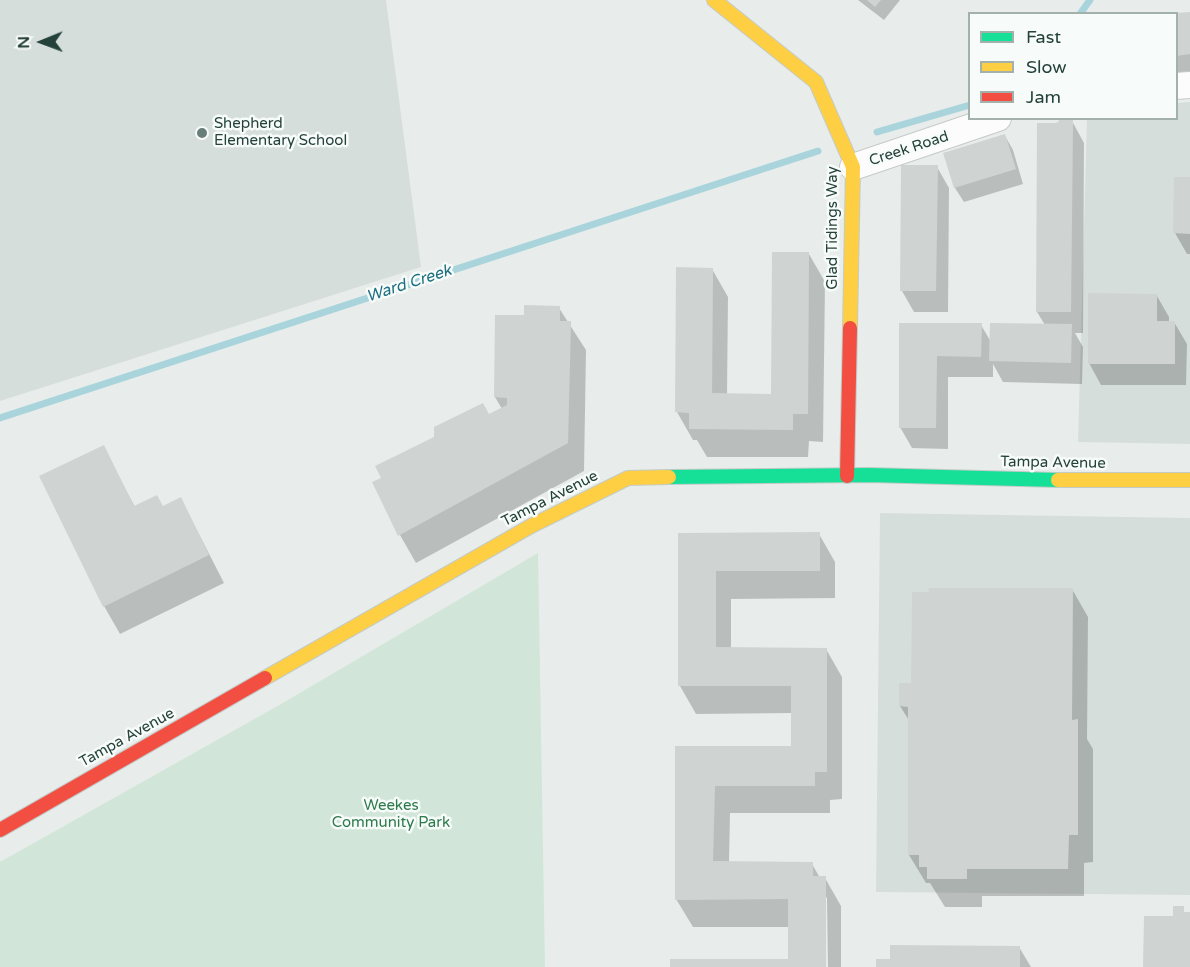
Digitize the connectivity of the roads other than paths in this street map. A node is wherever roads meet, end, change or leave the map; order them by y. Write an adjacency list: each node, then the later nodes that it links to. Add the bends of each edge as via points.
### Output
1 (714, 0): 3 (street, Glad Tidings Way, via 816,82)
2 (992, 120): 3 (street, Creek Road)
3 (853, 167): 4 (street, Glad Tidings Way)
4 (847, 476): 5 (street, Tampa Avenue); 6 (street, Tampa Avenue, via 628,478 531,526)
5 (1190, 480)
6 (0, 830)

